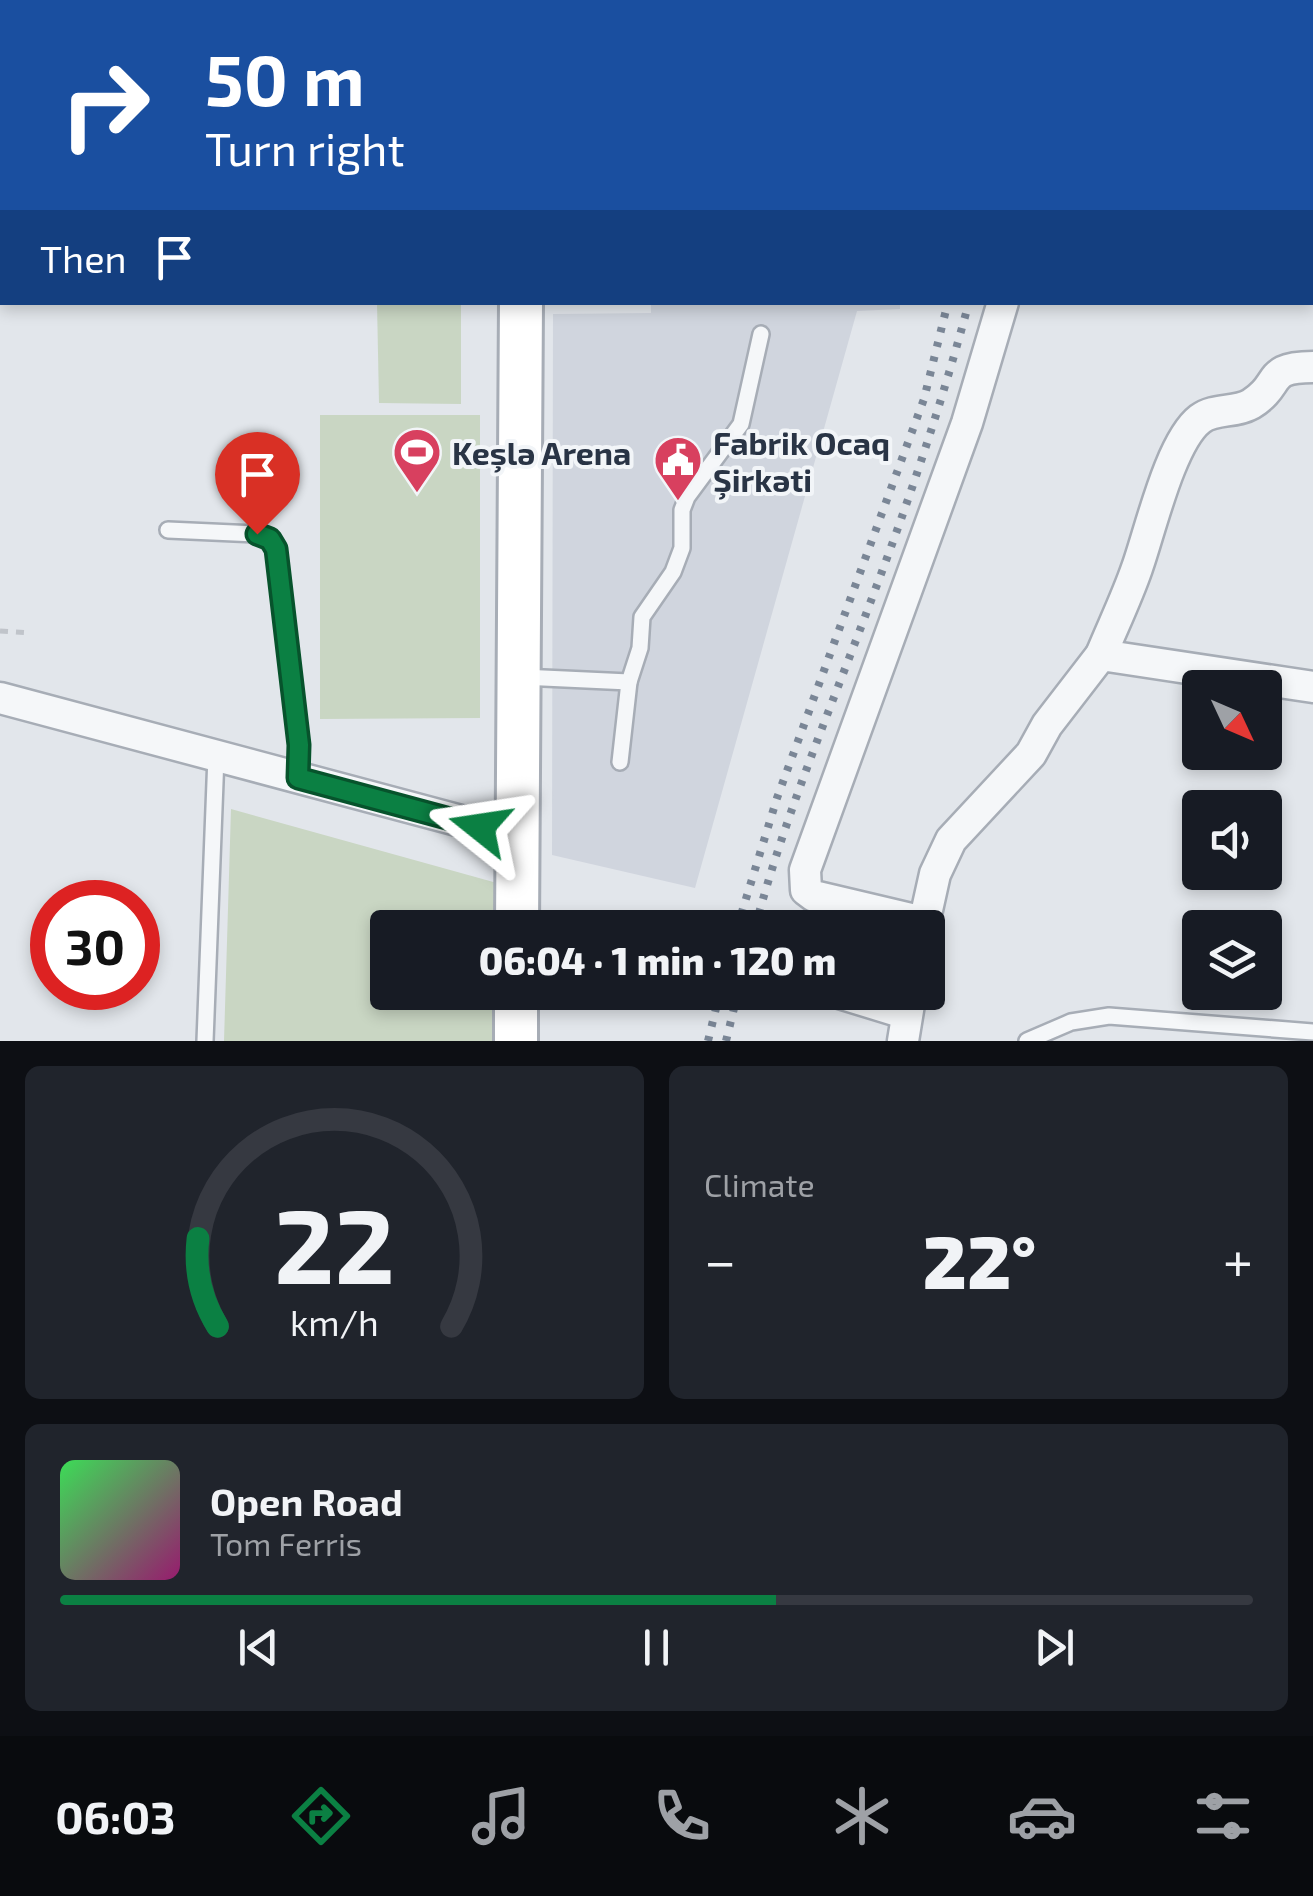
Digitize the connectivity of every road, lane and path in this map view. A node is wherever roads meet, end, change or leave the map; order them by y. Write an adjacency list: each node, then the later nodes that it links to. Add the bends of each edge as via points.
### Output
1 (521, 305): 9 (street)
2 (1003, 305): 18 (street, via 805,870 806,890 814,896)
3 (761, 334): 10 (lane, via 741,424 682,510 682,548 674,572 642,617)
4 (1313, 367): 8 (street, via 1280,371 1254,402 1204,416 1191,428 1155,505)
5 (168, 530): 15 (lane, via 257,534 276,549)
6 (0, 631): 7 (path)
7 (30, 633)
8 (1102, 654): 11 (street); 19 (street, via 1030,754 951,840 934,874)
9 (518, 676): 10 (lane); 16 (street)
10 (628, 682): 14 (lane)
11 (1313, 688)
12 (0, 698): 13 (street)
13 (216, 756): 15 (street); 24 (lane)
14 (620, 762)
15 (298, 778): 16 (street)
16 (516, 836): 17 (street)
17 (516, 910)
18 (867, 910)
19 (927, 910)
20 (516, 1010): 25 (street)
21 (876, 1010): 22 (lane)
22 (906, 1018)
23 (1313, 1032): 26 (lane, via 1109,1016 1071,1022)
24 (205, 1041)
25 (516, 1041)
26 (1027, 1041)

